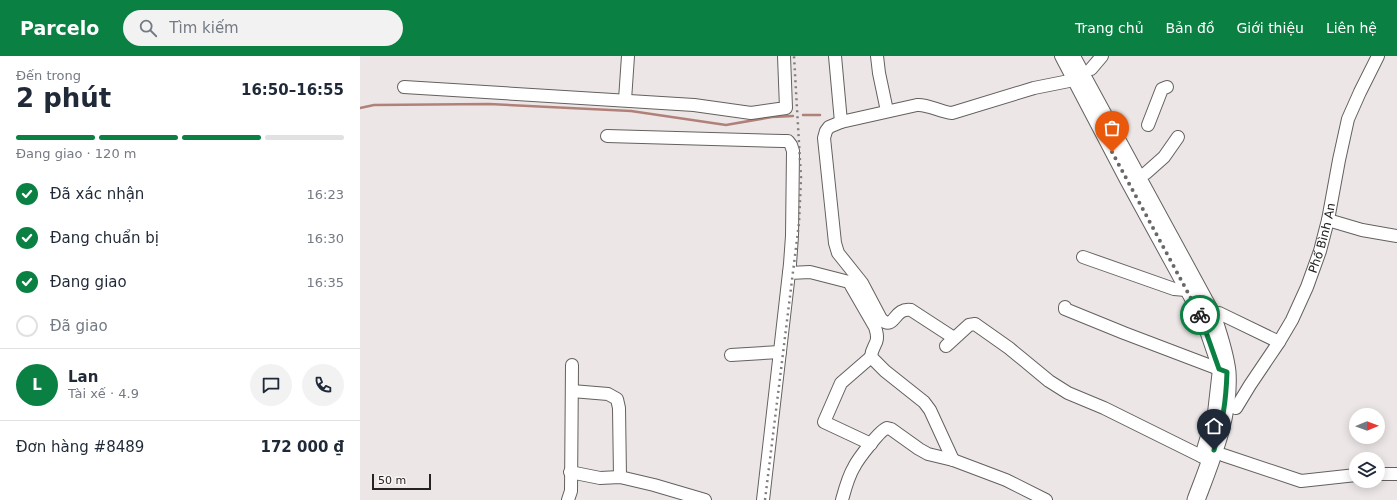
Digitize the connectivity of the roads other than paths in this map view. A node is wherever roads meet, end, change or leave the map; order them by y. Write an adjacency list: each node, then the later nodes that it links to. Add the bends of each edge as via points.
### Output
1 (628, 56): 13 (street)
2 (784, 56): 13 (street, via 785,109 751,113 694,105)
3 (835, 56): 15 (street)
4 (878, 56): 14 (street)
5 (1061, 56): 10 (street)
6 (1072, 56): 24 (highway)
7 (1102, 56): 9 (street)
8 (1378, 56): 20 (street, Phố Bình An, via 1348,119)
9 (1088, 62): 19 (highway)
10 (1074, 80): 14 (street, via 1034,88 952,113 920,104); 24 (street)
11 (1167, 86): 16 (street, via 1162,89)
12 (404, 87): 13 (street)
13 (625, 100)
14 (887, 111): 15 (street)
15 (840, 119): 36 (street, via 829,127 824,138 835,243 838,253 862,283 881,319 888,323 901,310 911,310 950,342 969,325 975,324 1068,393)
16 (1148, 125)
17 (607, 136): 23 (street, via 788,141 792,151)
18 (1178, 137): 19 (street, via 1164,157)
19 (1146, 174): 26 (highway)
20 (1328, 220): 21 (street, via 1362,230); 27 (street, Phố Bình An, via 1307,287)
21 (1397, 236)
22 (1083, 257): 24 (street, via 1174,289)
23 (790, 269): 28 (street); 30 (street, via 849,282 878,335)
24 (1192, 289): 32 (highway, via 1212,315)
25 (1065, 307): 32 (street, via 1124,333)
26 (1219, 313): 27 (street); 32 (highway, via 1233,351)
27 (1279, 342): 34 (street, Phố Bình An)
28 (780, 352): 29 (street); 45 (street)
29 (731, 355)
30 (871, 357): 35 (street, via 841,383 824,422); 37 (street, via 924,402)
31 (572, 365): 33 (street)
32 (1227, 371): 34 (highway, via 1237,388); 36 (highway, via 1223,418)
33 (572, 391): 38 (street); 42 (street, via 608,394 617,399)
34 (1236, 408): 36 (highway, via 1230,433)
35 (871, 444): 37 (street, via 887,428 928,454); 46 (street, via 854,466)
36 (1211, 457): 41 (street, via 1301,481); 48 (highway); 49 (highway)
37 (953, 460): 47 (street, via 1006,480)
38 (570, 472): 42 (street, via 600,478); 43 (street, via 571,491)
39 (1385, 474): 40 (street)
40 (1397, 474)
41 (1349, 476)
42 (620, 477): 44 (street)
43 (568, 500)
44 (705, 500)
45 (763, 500)
46 (842, 500)
47 (1046, 500)
48 (1196, 500)
49 (1208, 500)

